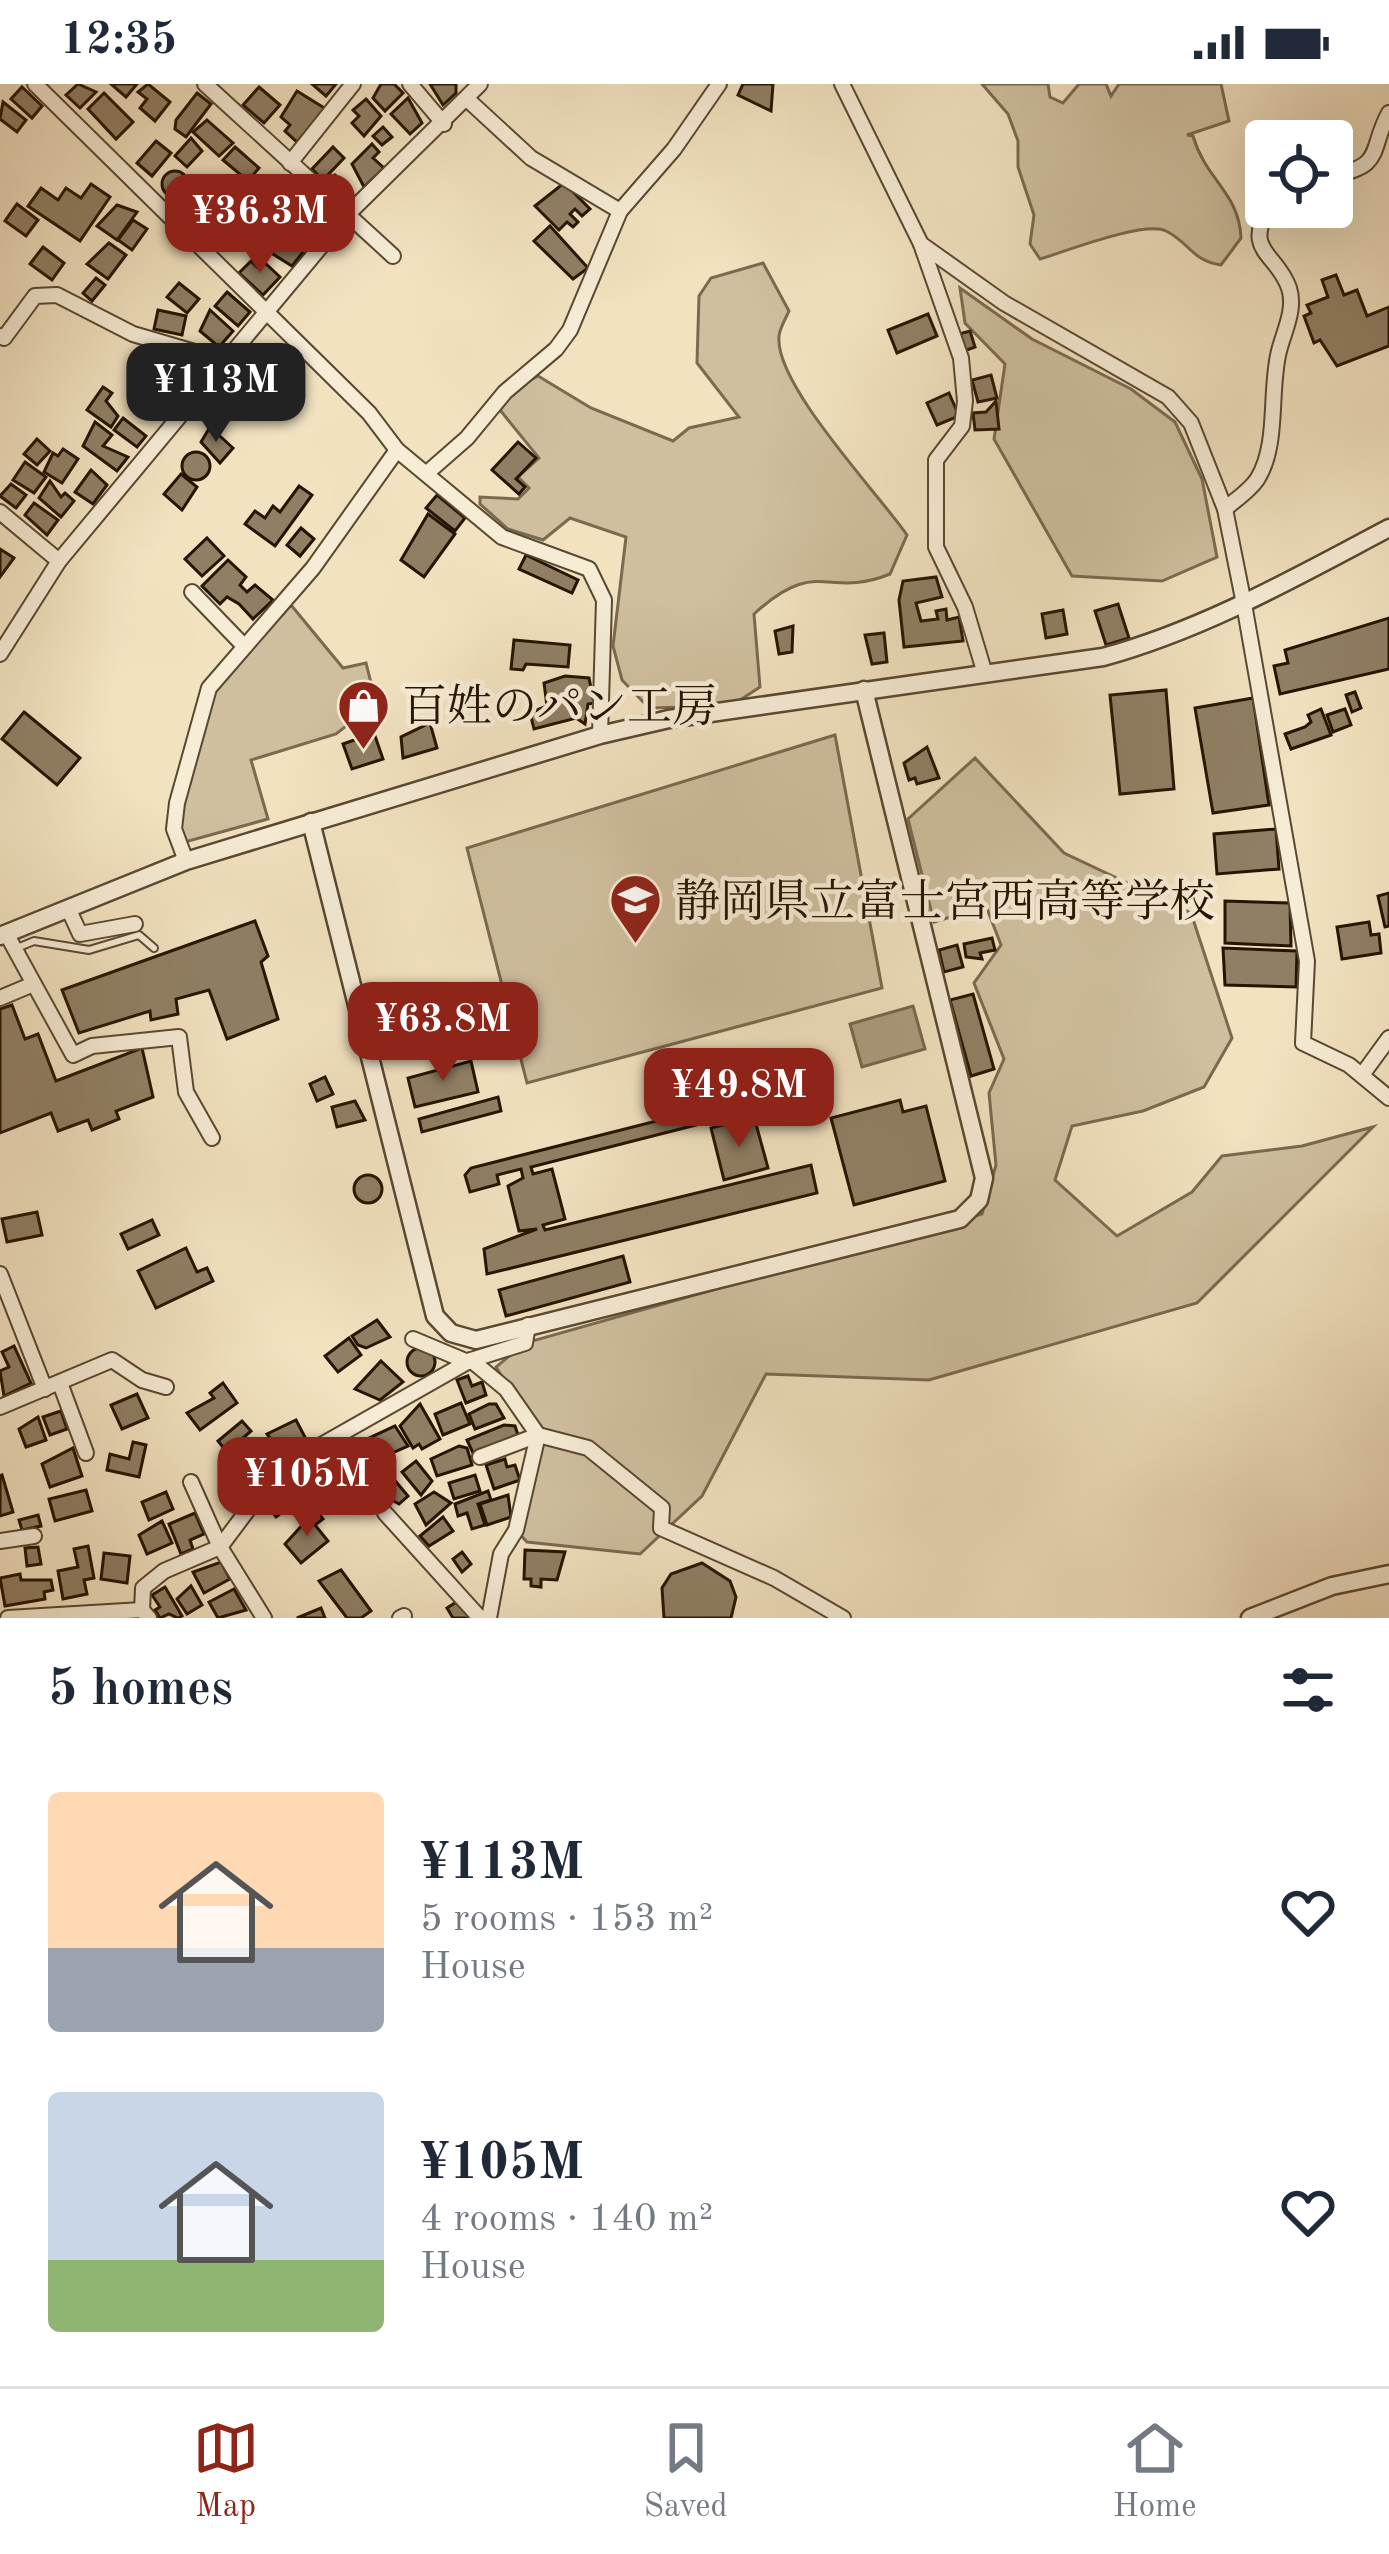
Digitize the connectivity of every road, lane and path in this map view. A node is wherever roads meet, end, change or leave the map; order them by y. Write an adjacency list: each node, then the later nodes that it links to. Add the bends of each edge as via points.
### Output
1 (34, 84): 18 (street)
2 (205, 84): 11 (street)
3 (353, 84): 11 (street)
4 (410, 84): 10 (street)
5 (480, 84): 8 (street)
6 (719, 84): 13 (street)
7 (842, 84): 16 (street)
8 (467, 100): 10 (street); 13 (street, via 531,158)
9 (1389, 112): 12 (street, via 1375,158)
10 (444, 124): 14 (street)
11 (290, 163): 14 (street)
12 (1353, 172)
13 (620, 211): 22 (street, via 570,330)
14 (349, 214): 17 (street); 18 (street)
15 (1260, 228): 23 (street, via 1259,243 1288,286 1291,308 1269,451 1257,480)
16 (922, 244): 23 (street, via 1004,303 1168,397 1191,424); 31 (street, via 961,358 965,401 962,426 936,460 937,547)
17 (393, 256)
18 (267, 313): 20 (street); 21 (street)
19 (0, 336): 20 (street, via 34,296 57,295 133,334)
20 (225, 362): 26 (street)
21 (397, 450): 22 (street); 29 (street, via 313,568)
22 (427, 473): 33 (street, via 502,537 589,569 598,580)
23 (1225, 509): 28 (street)
24 (0, 512): 26 (street)
25 (1389, 528): 28 (street)
26 (58, 561): 30 (street)
27 (192, 592): 29 (street)
28 (1244, 604): 31 (street, via 1103,658); 43 (street, via 1307,962 1303,1043)
29 (244, 646): 35 (street, via 209,688 177,802 174,829)
30 (0, 653)
31 (985, 674): 32 (street)
32 (864, 691): 33 (street); 47 (street, via 984,1178 979,1200 960,1219)
33 (600, 735): 34 (street)
34 (311, 822): 35 (street); 47 (street, via 434,1316 451,1333 476,1340)
35 (186, 861): 36 (street)
36 (68, 908): 37 (street, via 80,934); 38 (street)
37 (134, 924)
38 (6, 940): 39 (lane, via 89,950 139,935); 40 (street)
39 (154, 947)
40 (32, 985): 41 (street); 45 (street, via 73,1054 179,1036 186,1092)
41 (0, 998)
42 (1389, 1038): 43 (street)
43 (1362, 1075): 44 (street)
44 (1389, 1098)
45 (212, 1138)
46 (0, 1274): 50 (street)
47 (528, 1325): 49 (street, via 525,1343)
48 (413, 1339): 49 (street)
49 (470, 1361): 53 (street, via 506,1389); 60 (street, via 271,1479)
50 (52, 1386): 51 (street, via 112,1360); 52 (street); 54 (street)
51 (166, 1387)
52 (0, 1407)
53 (538, 1435): 55 (street); 65 (street); 66 (street, via 609,1462 662,1508 661,1528)
54 (86, 1453)
55 (480, 1457)
56 (191, 1482): 60 (street)
57 (385, 1513): 65 (street)
58 (34, 1536): 59 (street)
59 (0, 1540)
60 (220, 1547): 62 (street, via 143,1588); 64 (street)
61 (1389, 1574): 67 (street)
62 (146, 1614): 63 (street)
63 (8, 1618)
64 (264, 1618)
65 (485, 1618)
66 (843, 1618)
67 (1250, 1618)

